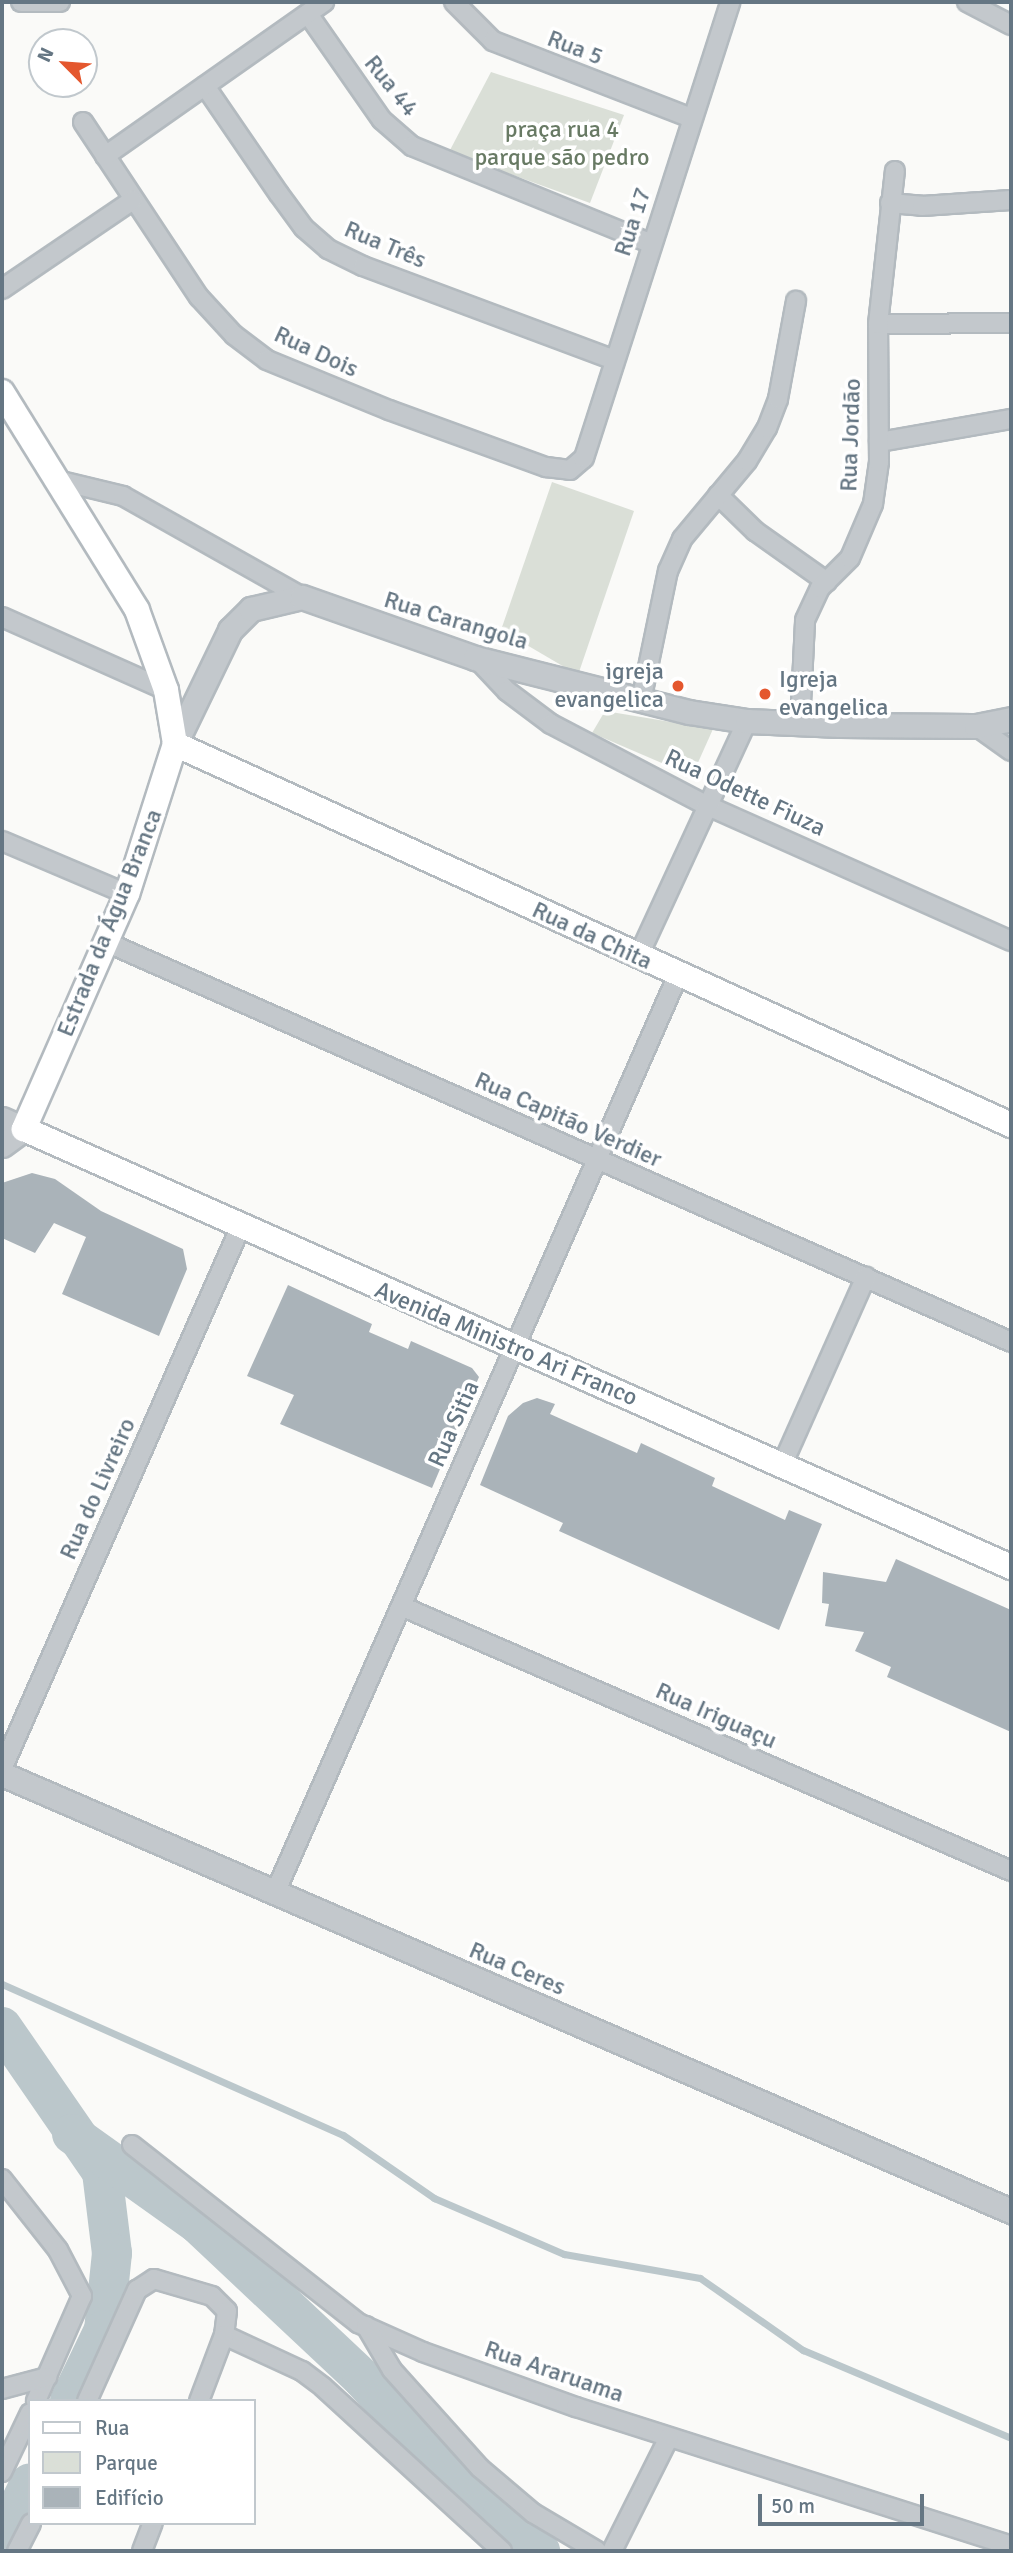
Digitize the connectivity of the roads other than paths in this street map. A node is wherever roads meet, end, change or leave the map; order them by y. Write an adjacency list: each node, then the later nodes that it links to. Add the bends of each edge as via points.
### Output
1 (20, 2): 2 (street)
2 (60, 2)
3 (324, 2): 7 (street)
4 (454, 2): 10 (street, Rua 5, via 502,45)
5 (730, 2): 10 (street, Rua 17)
6 (967, 2): 8 (street)
7 (308, 14): 9 (street); 17 (street, Rua 44, via 382,120 412,146)
8 (1011, 25)
9 (205, 86): 12 (street); 22 (street, Rua Três, via 278,194 304,228 328,249)
10 (692, 118): 17 (street, Rua 17)
11 (83, 122): 12 (street, Rua Dois)
12 (105, 156): 14 (street, Rua Dois)
13 (895, 171): 16 (street, Rua Jordão)
14 (134, 200): 18 (street); 26 (street, Rua Dois, via 199,297 234,335 267,359 316,383 546,467 575,469)
15 (1011, 200): 16 (street, via 922,206)
16 (890, 203): 21 (street, Rua Jordão)
17 (652, 244): 22 (street, Rua 17)
18 (2, 289)
19 (796, 301): 28 (street, via 778,399 767,428)
20 (1011, 323): 21 (street)
21 (878, 324): 25 (street, Rua Jordão)
22 (614, 360): 26 (street, Rua 17)
23 (2, 393): 27 (main road, Estrada da Água Branca)
24 (1011, 419): 25 (street)
25 (879, 442): 29 (street, Rua Jordão, via 873,504 864,531 850,558)
26 (584, 458)
27 (61, 481): 30 (street, via 123,496); 33 (main road, Estrada da Água Branca, via 137,610)
28 (718, 495): 29 (street, via 755,531); 34 (street, via 682,539 668,571)
29 (827, 582): 37 (street, Rua Jordão, via 811,601 805,620)
30 (302, 597): 32 (street, Rua Carangola); 39 (street, via 251,609 230,630)
31 (2, 617): 33 (street)
32 (477, 659): 34 (street, Rua Carangola); 41 (street, Rua Odette Fiuza, via 507,691 551,724)
33 (166, 690): 39 (main road, Estrada da Água Branca)
34 (641, 701): 36 (street, Rua Carangola)
35 (1011, 719): 38 (street, Rua Carangola)
36 (747, 721): 37 (street, Rua Carangola); 41 (street)
37 (800, 724): 38 (street, Rua Carangola)
38 (976, 726): 40 (street)
39 (174, 744): 43 (main road, Estrada da Água Branca); 46 (main road, Rua da Chita)
40 (1011, 751)
41 (708, 806): 44 (street, Rua Odette Fiuza); 46 (street)
42 (2, 841): 43 (street)
43 (127, 894): 45 (main road, Estrada da Água Branca)
44 (1011, 941)
45 (106, 943): 48 (main road, Estrada da Água Branca); 51 (street, Rua Capitão Verdier)
46 (638, 957): 47 (main road, Rua da Chita)
47 (678, 975): 49 (main road, Rua da Chita); 51 (street, Rua Sitia)
48 (13, 1124): 50 (street); 52 (main road, Avenida Ministro Ari Franco)
49 (1011, 1125)
50 (2, 1145)
51 (597, 1160): 53 (street, Rua Capitão Verdier); 55 (street, Rua Sitia)
52 (240, 1228): 55 (main road, Avenida Ministro Ari Franco); 59 (street, Rua do Livreiro)
53 (866, 1277): 54 (street, Rua Capitão Verdier); 56 (street)
54 (1011, 1342)
55 (514, 1349): 56 (main road, Avenida Ministro Ari Franco); 58 (street, Rua Sitia)
56 (783, 1463): 57 (main road, Avenida Ministro Ari Franco)
57 (1011, 1567)
58 (401, 1606): 61 (street, Rua Iriguaçu); 62 (street, Rua Sitia)
59 (2, 1769)
60 (2, 1774): 62 (street, Rua Ceres)
61 (1011, 1871)
62 (275, 1893): 65 (street, Rua Ceres)
63 (132, 2146): 66 (street, Rua Araruama)
64 (2, 2179): 68 (street, via 58,2250 82,2296)
65 (1011, 2211)
66 (366, 2326): 74 (street, Rua Araruama, via 423,2352); 82 (street, via 392,2370 480,2468 533,2513)
67 (224, 2336): 71 (street, via 227,2311 212,2296 162,2279 143,2282); 72 (street); 81 (street, via 302,2371 323,2387)
68 (47, 2377): 69 (street); 70 (street)
69 (2, 2389)
70 (37, 2399)
71 (88, 2399)
72 (201, 2399)
73 (28, 2417): 75 (street)
74 (669, 2437): 78 (street, Rua Araruama); 83 (street)
75 (2, 2472)
76 (30, 2525): 79 (street)
77 (152, 2525): 80 (street)
78 (1011, 2546)
79 (18, 2551)
80 (142, 2551)
81 (502, 2551)
82 (597, 2551)
83 (612, 2551)

